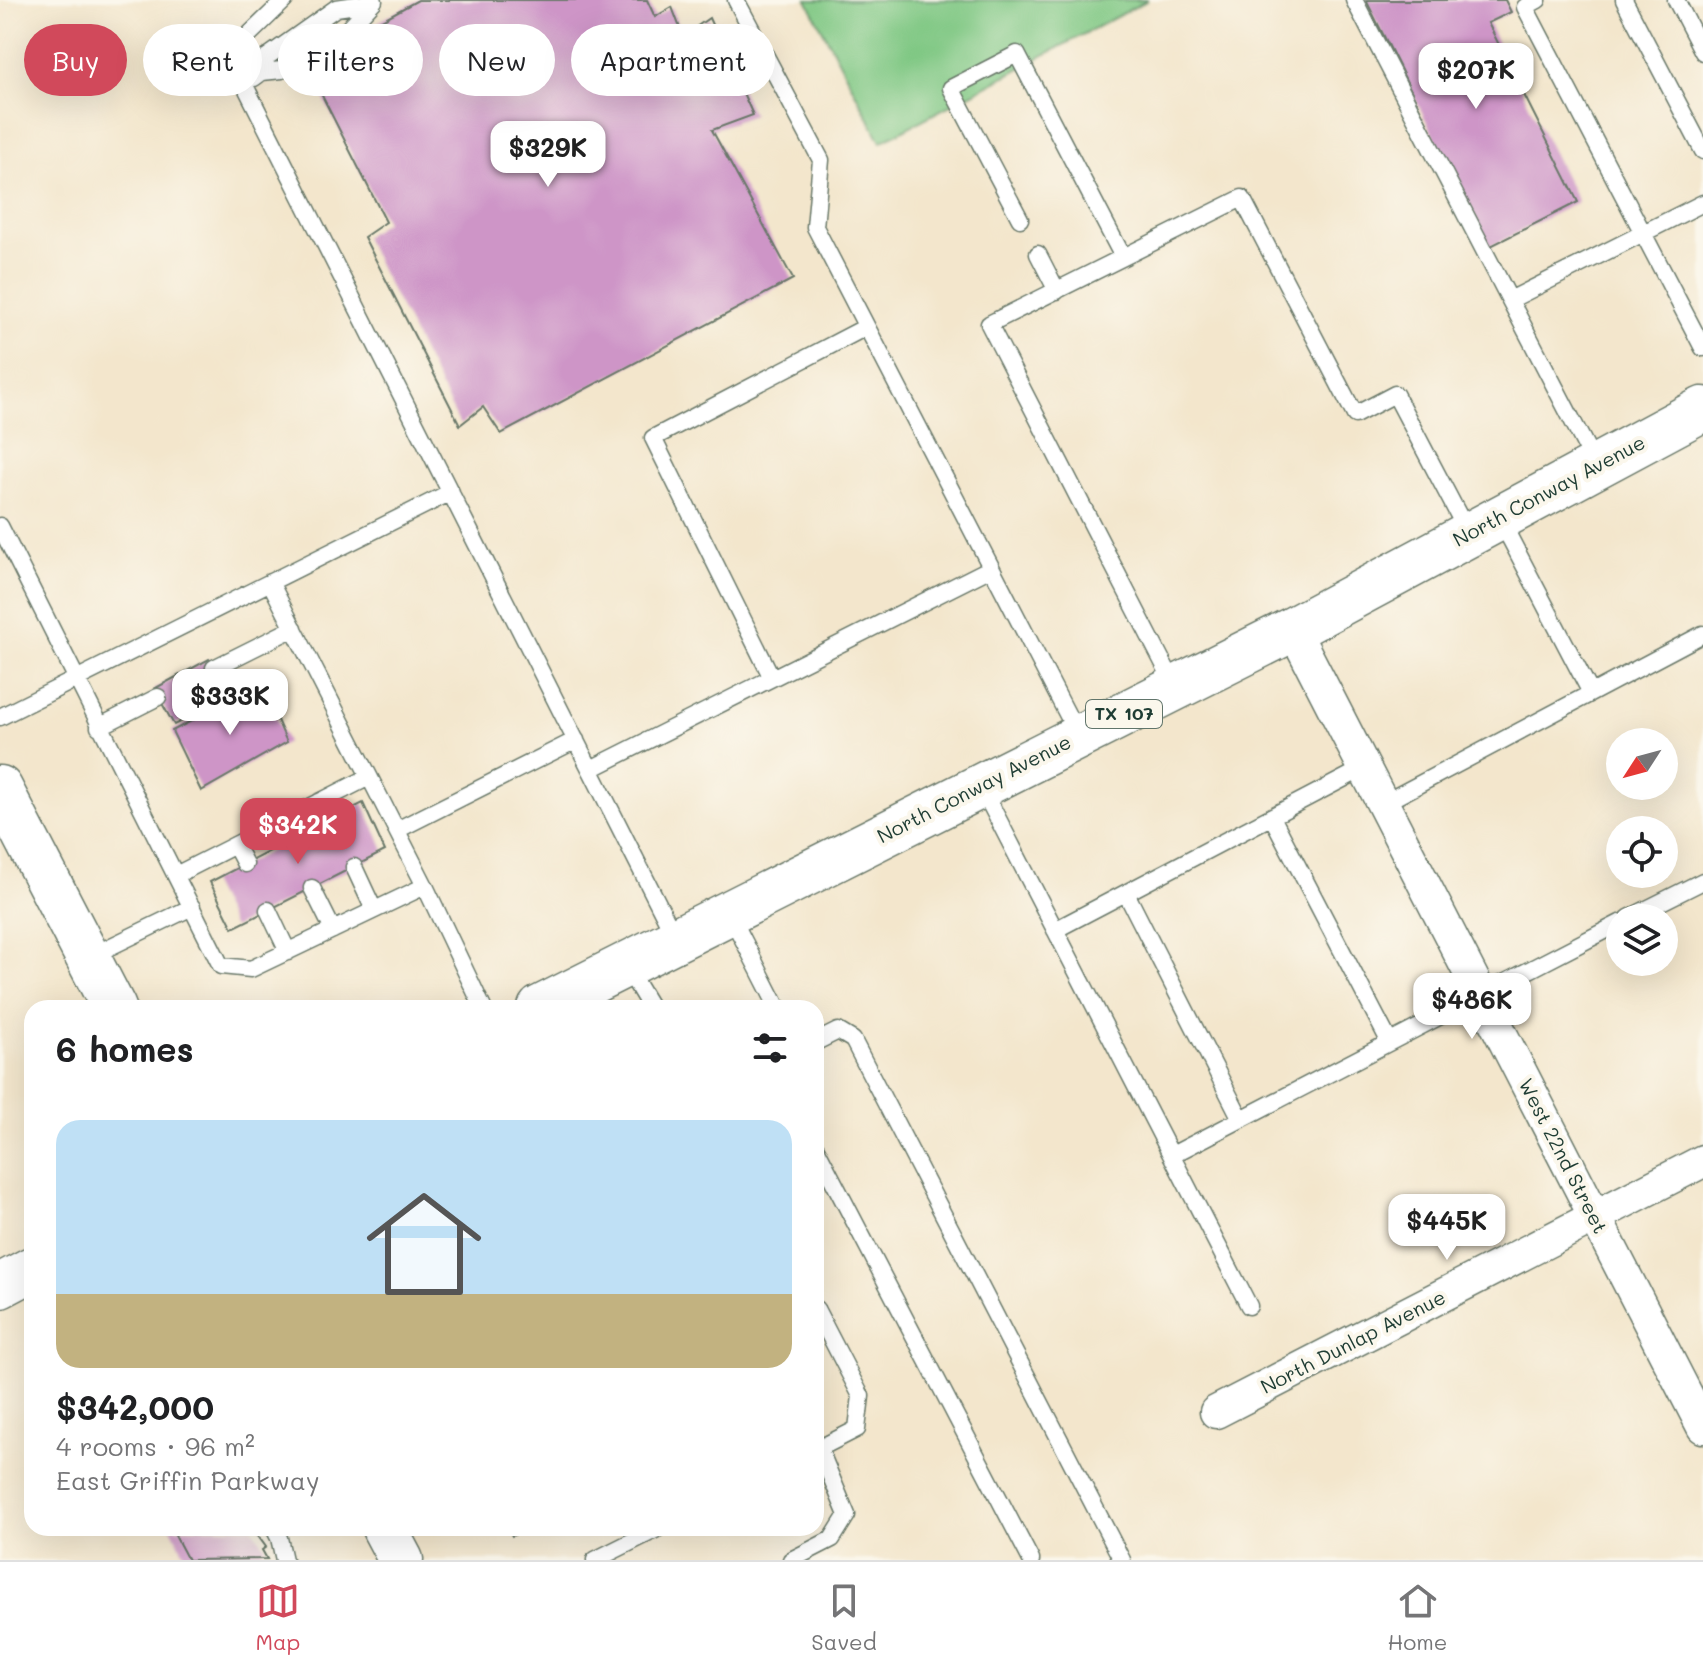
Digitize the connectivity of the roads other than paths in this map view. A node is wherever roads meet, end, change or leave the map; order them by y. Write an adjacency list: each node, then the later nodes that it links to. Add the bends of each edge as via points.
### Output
1 (285, 0): 8 (lane)
2 (736, 0): 22 (lane, via 821,160 815,227)
3 (1354, 0): 21 (lane)
4 (1538, 0): 17 (lane, via 1525,7)
5 (1624, 0): 14 (lane)
6 (1676, 0): 10 (lane)
7 (373, 1): 9 (lane); 12 (lane, via 336,8 267,57)
8 (260, 24)
9 (352, 24)
10 (1703, 52)
11 (278, 70): 12 (lane)
12 (262, 72)
13 (250, 96): 26 (lane)
14 (1703, 151)
15 (1703, 203): 17 (lane)
16 (1020, 219): 19 (lane, via 951,88 1017,54)
17 (1643, 233): 21 (lane); 23 (lane)
18 (1038, 254): 20 (lane)
19 (1123, 257): 20 (lane); 28 (lane, via 1242,198 1355,415 1395,394)
20 (1057, 291): 37 (lane, via 989,324)
21 (1510, 300): 25 (lane)
22 (866, 327): 29 (lane); 35 (lane, via 653,438)
23 (1703, 348)
24 (1701, 413): 25 (main road, North Conway Avenue / TX 107)
25 (1596, 466): 28 (main road, North Conway Avenue / TX 107)
26 (451, 492): 30 (lane); 43 (lane)
27 (0, 526): 36 (lane)
28 (1484, 526): 32 (main road, North Conway Avenue / TX 107); 38 (lane)
29 (991, 568): 35 (lane); 42 (lane)
30 (270, 582): 31 (lane); 36 (lane)
31 (294, 628): 34 (lane); 46 (lane)
32 (1293, 629): 37 (main road, North Conway Avenue / TX 107); 44 (street, West 22nd Street)
33 (1703, 634): 38 (lane)
34 (214, 668)
35 (772, 678): 45 (lane)
36 (75, 679): 40 (lane); 41 (lane)
37 (1176, 688): 42 (main road, North Conway Avenue / TX 107)
38 (1591, 693): 50 (lane)
39 (158, 697): 41 (lane)
40 (0, 717)
41 (99, 727): 59 (lane)
42 (1078, 737): 47 (main road, North Conway Avenue / TX 107)
43 (576, 740): 45 (lane); 54 (lane)
44 (1364, 768): 50 (street, West 22nd Street); 51 (lane)
45 (591, 769): 72 (lane)
46 (369, 777): 49 (lane); 54 (lane)
47 (981, 786): 68 (main road, North Conway Avenue / TX 107); 70 (lane)
48 (0, 788): 74 (main road)
49 (319, 802): 52 (lane); 53 (lane)
50 (1382, 804): 76 (street, West 22nd Street)
51 (1272, 817): 63 (lane); 83 (lane)
52 (329, 821)
53 (280, 822): 55 (lane); 56 (lane)
54 (397, 830): 61 (lane)
55 (289, 841)
56 (235, 845): 57 (lane); 59 (lane)
57 (245, 864)
58 (354, 867): 67 (lane)
59 (176, 875): 65 (lane)
60 (1703, 881): 64 (lane)
61 (425, 886): 67 (lane); 78 (lane)
62 (312, 888): 69 (lane)
63 (1126, 893): 70 (lane); 84 (lane)
64 (1657, 904)
65 (192, 907): 73 (lane, via 221,966 251,969); 74 (lane)
66 (268, 910): 73 (lane)
67 (374, 910): 69 (lane)
68 (729, 913): 72 (main road, North Conway Avenue / TX 107); 81 (lane)
69 (333, 930): 73 (lane)
70 (1055, 930): 85 (lane)
71 (1606, 930): 76 (lane)
72 (677, 939): 75 (main road, North Conway Avenue / TX 107)
73 (288, 952)
74 (88, 957): 77 (main road)
75 (625, 965): 79 (main road, North Conway Avenue / TX 107); 80 (lane)
76 (1480, 994): 83 (lane); 88 (street, West 22nd Street)
77 (110, 1000)
78 (479, 1000)
79 (556, 1000)
80 (646, 1000)
81 (774, 1000)
82 (824, 1038): 105 (lane, via 838,1031 853,1040)
83 (1389, 1041): 84 (lane)
84 (1241, 1119): 85 (lane)
85 (1172, 1155): 91 (lane)
86 (1703, 1161): 88 (street, North Dunlap Avenue)
87 (824, 1163): 104 (lane)
88 (1595, 1218): 93 (street, North Dunlap Avenue); 94 (street, West 22nd Street)
89 (24, 1273): 90 (main road)
90 (0, 1286)
91 (1249, 1306)
92 (824, 1324): 95 (lane, via 861,1396 857,1429)
93 (1216, 1412)
94 (1703, 1427)
95 (824, 1446)
96 (824, 1463): 103 (lane, via 847,1515 832,1539)
97 (276, 1536): 100 (lane)
98 (388, 1536): 101 (main road)
99 (643, 1536): 102 (lane)
100 (284, 1560)
101 (401, 1560)
102 (595, 1560)
103 (791, 1560)
104 (1031, 1560)
105 (1122, 1560)

